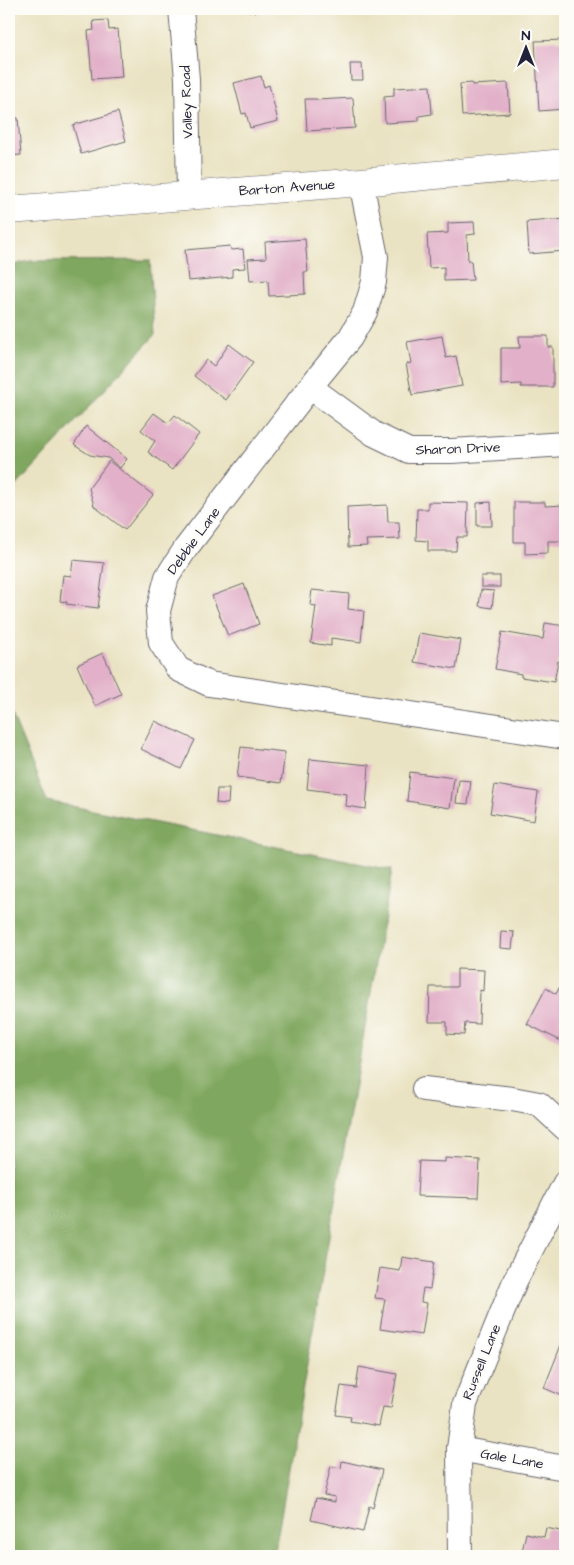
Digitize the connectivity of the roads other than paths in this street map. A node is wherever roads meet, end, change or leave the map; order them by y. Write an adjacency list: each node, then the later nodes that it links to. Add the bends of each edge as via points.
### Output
1 (181, 9): 4 (street, Valley Road, via 187,79)
2 (565, 163): 3 (street, Barton Avenue)
3 (361, 182): 4 (street, Barton Avenue); 6 (street, Debbie Lane, via 376,257 374,282 365,312 350,338)
4 (189, 195): 5 (street, Barton Avenue)
5 (9, 210)
6 (310, 387): 7 (street, Sharon Drive, via 374,434 409,451); 8 (street, Debbie Lane, via 167,577 158,611 161,643 178,669 209,684)
7 (565, 444)
8 (565, 736)
9 (424, 1089): 10 (street, via 539,1104)
10 (565, 1128)
11 (565, 1183): 12 (street, Russell Lane, via 515,1281 465,1404)
12 (459, 1450): 13 (street, Gale Lane); 14 (street, Russell Lane)
13 (565, 1468)
14 (460, 1556)

